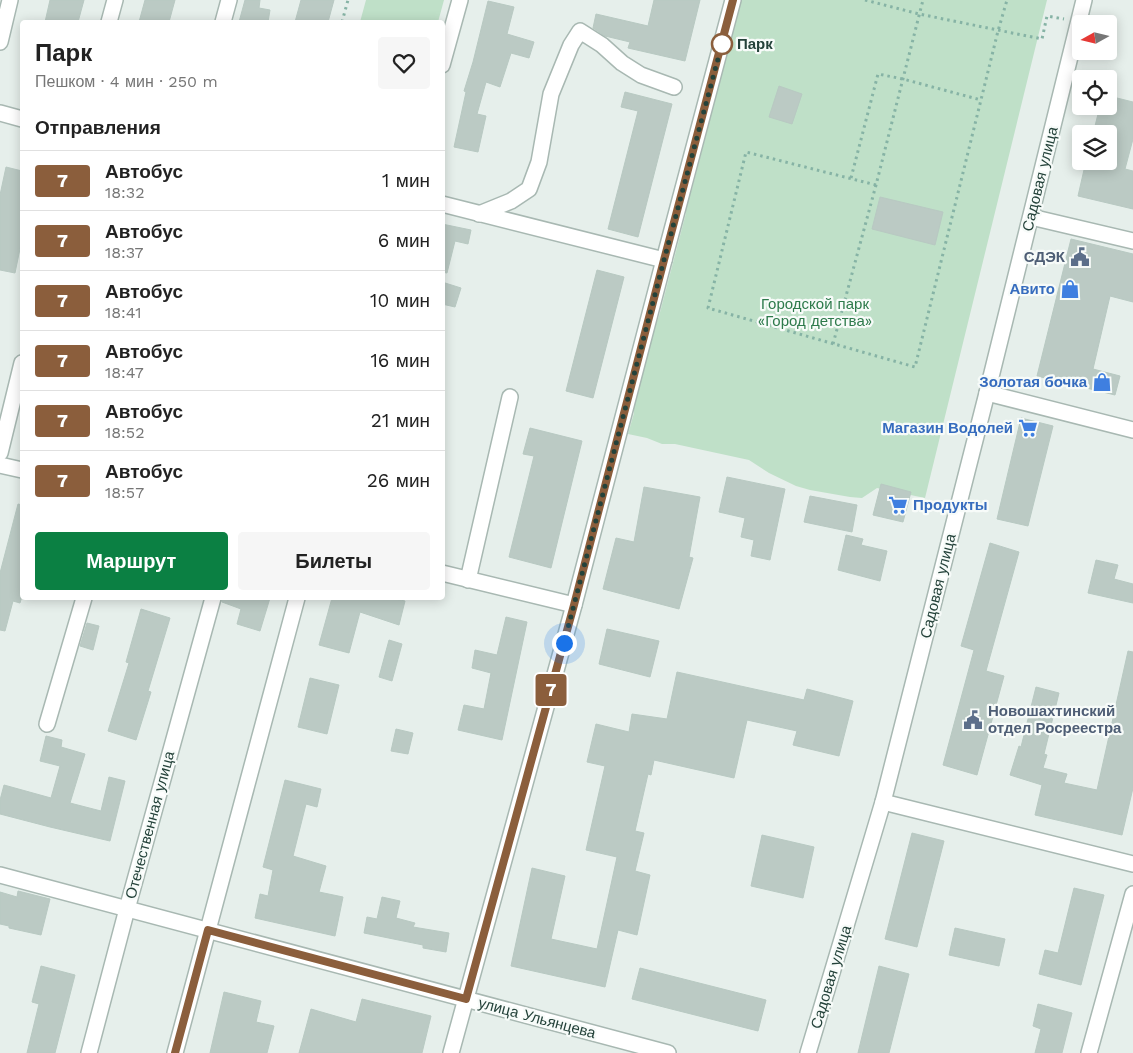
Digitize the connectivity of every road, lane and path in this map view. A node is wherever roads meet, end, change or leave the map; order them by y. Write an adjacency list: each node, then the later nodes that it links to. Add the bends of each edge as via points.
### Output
1 (10, 0): 18 (street)
2 (115, 0): 13 (street)
3 (229, 0): 14 (street)
4 (348, 0): 15 (path)
5 (460, 0): 20 (street)
6 (733, 0): 32 (street)
7 (865, 0): 11 (path)
8 (923, 0): 11 (path)
9 (1007, 0): 17 (path)
10 (1084, 0): 12 (street, Садовая улица)
11 (919, 14): 17 (path); 21 (path)
12 (1080, 15)
13 (110, 20)
14 (224, 20)
15 (343, 20)
16 (1072, 21): 17 (path, via 1047,16 1042,39)
17 (998, 31): 23 (path)
18 (0, 42)
19 (1072, 47): 30 (street, Садовая улица)
20 (445, 54)
21 (903, 79): 23 (path); 26 (path, via 878,74); 27 (path)
22 (674, 87): 29 (street, via 641,75 580,31 551,94 539,162 529,189 511,202)
23 (981, 100): 33 (path, via 915,368)
24 (0, 114): 25 (street)
25 (20, 119)
26 (851, 178): 27 (path); 33 (path, via 746,152 708,308)
27 (876, 185): 33 (path)
28 (445, 205): 29 (street)
29 (479, 214): 32 (street)
30 (1031, 217): 31 (street); 35 (street, Садовая улица)
31 (1133, 241)
32 (664, 260): 46 (street)
33 (833, 344)
34 (20, 371): 38 (street)
35 (987, 393): 37 (street); 48 (street, Садовая улица)
36 (510, 397): 42 (street)
37 (1133, 430)
38 (0, 453)
39 (0, 465): 40 (street)
40 (20, 470)
41 (445, 574): 42 (street)
42 (468, 580): 46 (street)
43 (83, 600): 47 (street)
44 (212, 600): 52 (street, Отечественная улица)
45 (296, 600): 53 (street)
46 (574, 605): 54 (street)
47 (48, 724)
48 (883, 802): 49 (street); 59 (street, Садовая улица)
49 (1133, 864)
50 (0, 875): 52 (street, улица Ульянцева)
51 (1133, 894): 60 (street)
52 (127, 909): 53 (street, улица Ульянцева); 55 (street, Отечественная улица)
53 (208, 930): 54 (street, улица Ульянцева); 56 (street)
54 (466, 999): 57 (street); 58 (street, улица Ульянцева)
55 (89, 1053)
56 (176, 1053)
57 (451, 1053)
58 (668, 1053)
59 (808, 1053)
60 (1089, 1053)

